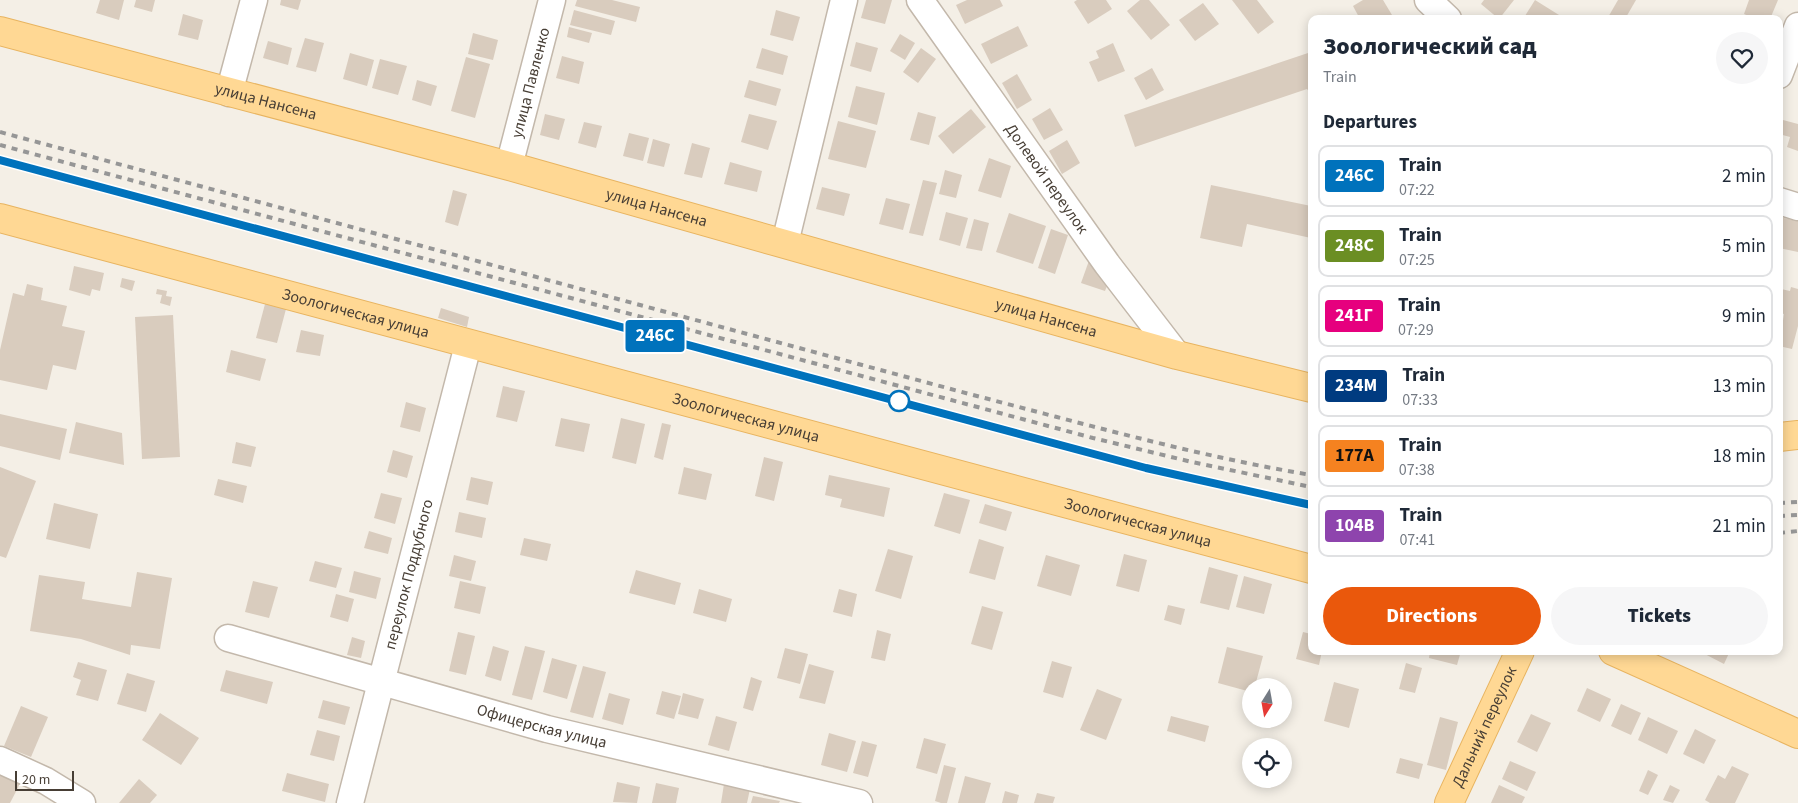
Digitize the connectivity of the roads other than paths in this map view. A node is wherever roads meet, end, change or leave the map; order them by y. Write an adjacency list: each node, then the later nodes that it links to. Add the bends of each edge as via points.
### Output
1 (254, 0): 10 (street)
2 (552, 0): 11 (street, улица Павленко)
3 (844, 0): 15 (street)
4 (920, 0): 17 (street, Долевой переулок, via 1107,264)
5 (1428, 0): 6 (street)
6 (1444, 15)
7 (1798, 26): 9 (street)
8 (0, 31): 10 (main road, улица Нансена)
9 (1783, 65)
10 (230, 93): 11 (main road, улица Нансена)
11 (509, 166): 15 (main road, улица Нансена)
12 (1783, 202): 13 (street)
13 (1798, 207)
14 (0, 218): 16 (main road, Зоологическая улица)
15 (785, 243): 17 (main road, улица Нансена)
16 (468, 345): 21 (main road, Зоологическая улица); 25 (street, переулок Поддубного)
17 (1177, 354): 18 (main road, улица Нансена)
18 (1308, 387)
19 (1798, 435): 20 (main road)
20 (1783, 437)
21 (1308, 568)
22 (228, 638): 25 (street, Офицерская улица)
23 (1518, 655): 31 (main road, Дальний переулок)
24 (1622, 655): 26 (main road)
25 (382, 681): 29 (street, переулок Поддубного); 30 (street, Офицерская улица, via 547,729)
26 (1798, 734)
27 (0, 760): 28 (street, via 46,781)
28 (82, 803)
29 (350, 803)
30 (859, 803)
31 (1449, 803)

